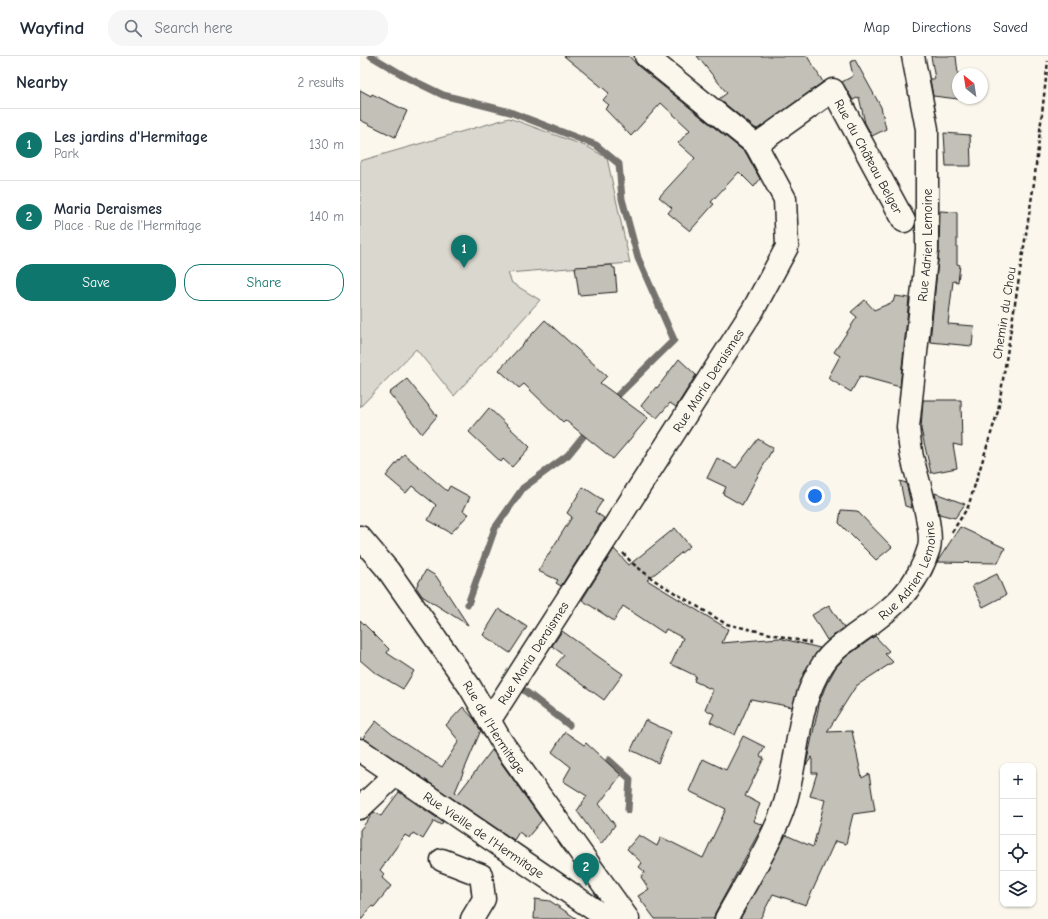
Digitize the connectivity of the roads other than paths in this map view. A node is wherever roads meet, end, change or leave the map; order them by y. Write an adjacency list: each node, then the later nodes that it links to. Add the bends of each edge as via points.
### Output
1 (646, 56): 3 (street, Rue Maria Deraismes)
2 (913, 56): 14 (street, Rue Adrien Lemoine, via 927,129 926,250 908,427 911,454 926,513 929,546 914,583 905,595 837,648 813,681 785,804)
3 (756, 145): 4 (street, Rue du Château Belger, via 833,90); 6 (street, Rue Maria Deraismes, via 785,199 787,247 753,310)
4 (904, 221)
5 (362, 544): 6 (street, Rue de l'Hermitage, via 388,570 470,687)
6 (489, 721): 13 (street, Rue de l'Hermitage)
7 (360, 750): 8 (street, Rue Vieille de l'Hermitage)
8 (396, 774): 9 (street); 11 (street, Rue Vieille de l'Hermitage)
9 (360, 808)
10 (442, 860): 12 (street, via 481,874 484,899)
11 (605, 918)
12 (472, 919)
13 (628, 919)
14 (726, 919)

